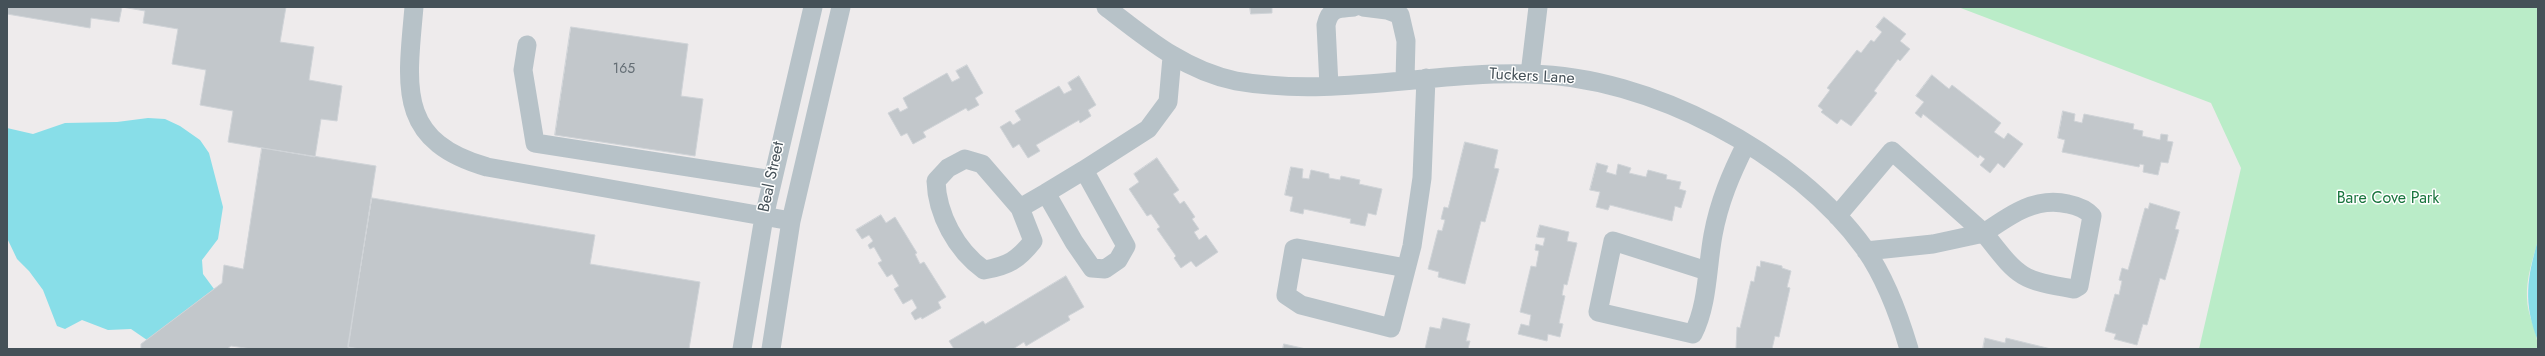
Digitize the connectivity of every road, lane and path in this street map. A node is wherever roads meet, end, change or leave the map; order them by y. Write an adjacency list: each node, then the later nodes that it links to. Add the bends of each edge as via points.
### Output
1 (841, 7): 21 (street, Beal Street)
2 (1106, 7): 9 (street, Tuckers Lane)
3 (1354, 7): 13 (street, via 1335,10 1328,16 1326,25)
4 (1363, 7): 12 (street, via 1400,14 1406,42)
5 (1538, 7): 10 (street)
6 (413, 8): 20 (street, via 410,90 413,111 424,131 439,146 463,160 487,167)
7 (810, 11): 16 (street, Beal Street)
8 (527, 45): 16 (street, via 523,70 535,143)
9 (1172, 57): 13 (street, Tuckers Lane, via 1200,70 1235,81); 15 (street, via 1168,102 1148,129)
10 (1530, 74): 11 (street, Tuckers Lane); 14 (street, Tuckers Lane, via 1581,79 1626,91 1716,126)
11 (1426, 78): 12 (street, Tuckers Lane); 24 (street, via 1422,178 1412,246)
12 (1405, 80): 13 (street, Tuckers Lane)
13 (1329, 86)
14 (1746, 144): 19 (street, Tuckers Lane, via 1777,161); 25 (street, via 1725,186)
15 (1084, 170): 17 (street); 17 (street, via 1126,246 1118,260 1105,269 1092,268)
16 (772, 180): 20 (street, Beal Street)
17 (1046, 193): 18 (street)
18 (1020, 208): 18 (street, via 982,164 965,159 948,168 936,181 936,199 946,222 973,262 984,270 1001,267 1020,257 1033,241)
19 (1837, 216): 22 (street, via 1892,151); 23 (street, Tuckers Lane)
20 (764, 217): 21 (street); 26 (street, Beal Street)
21 (791, 221): 27 (street, Beal Street)
22 (1984, 233): 22 (street, via 2014,213 2039,202 2059,202 2076,206 2092,216 2079,286 2074,289 2028,280 2013,270); 23 (street, via 1933,244)
23 (1866, 251): 28 (street, Tuckers Lane, via 1884,282 1900,318)
24 (1406, 268): 24 (street, via 1297,248 1294,249 1286,295 1301,305 1391,328)
25 (1707, 271): 25 (street, via 1702,306 1693,334 1598,312 1613,241)
26 (742, 349)
27 (771, 349)
28 (1909, 349)

